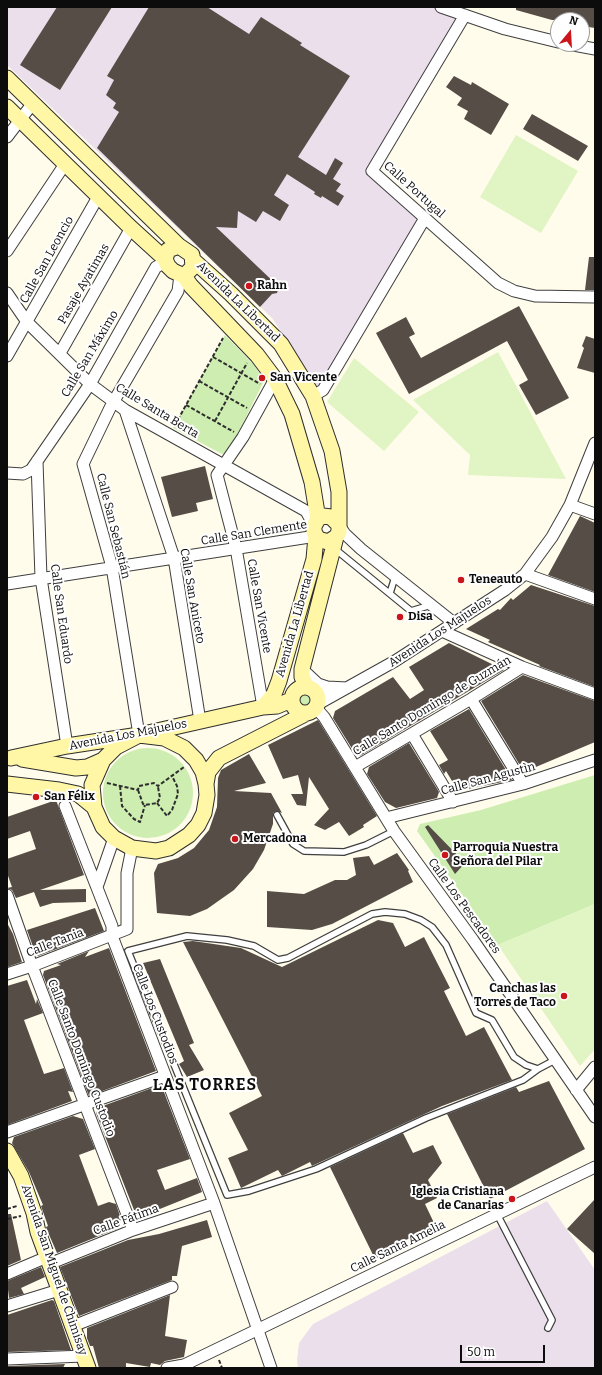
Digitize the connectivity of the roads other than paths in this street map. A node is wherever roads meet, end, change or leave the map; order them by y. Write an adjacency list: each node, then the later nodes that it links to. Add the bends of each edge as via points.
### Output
1 (441, 7): 2 (street)
2 (465, 16): 3 (street); 11 (street, Calle Portugal, via 372,171)
3 (550, 40)
4 (7, 78): 5 (street)
5 (33, 103): 7 (street); 13 (street)
6 (7, 107): 7 (street)
7 (19, 119): 8 (street); 9 (street)
8 (7, 137)
9 (65, 164): 10 (street); 14 (street)
10 (98, 197): 12 (street); 20 (street, Calle San Leoncio)
11 (425, 218): 19 (street, Calle Portugal, via 498,283 514,291 535,296); 25 (street, via 323,390)
12 (131, 228): 15 (street); 21 (street, Pasaje Ayatimas)
13 (179, 246): 15 (street, via 168,250); 16 (street, via 188,251)
14 (7, 251)
15 (165, 260): 17 (street, via 168,266); 23 (street, Calle San Máximo, via 156,267)
16 (194, 260): 17 (street, via 191,270); 25 (street, Avenida La Libertad, via 281,344)
17 (182, 275): 24 (street, Avenida La Libertad, via 254,352); 26 (street, Calle San Sebastián, via 178,291)
18 (7, 293): 20 (street, Calle Santa Berta)
19 (595, 297)
20 (27, 322): 21 (street, Calle Santa Berta); 22 (street, Calle San Leoncio)
21 (60, 353): 23 (street, Calle Santa Berta)
22 (7, 356)
23 (90, 384): 26 (street, Calle Santa Berta); 31 (street, Calle San Máximo)
24 (272, 384): 32 (street, via 243,437); 36 (street, Avenida La Libertad, via 292,414 312,482)
25 (313, 396): 37 (street, Avenida La Libertad, via 332,451 338,492)
26 (113, 402): 27 (street, Calle Santa Berta); 40 (street, Calle San Sebastián, via 83,464)
27 (125, 410): 28 (street, Calle Santa Berta); 29 (street, Calle San Aniceto)
28 (148, 423): 29 (street, via 140,423); 32 (street, Calle Santa Berta)
29 (132, 428): 39 (street, Calle San Aniceto)
30 (595, 443): 34 (street, Avenida Los Majuelos)
31 (37, 461): 33 (street, Calle San Máximo, via 31,470 23,474); 43 (street, Calle San Eduardo)
32 (224, 465): 36 (street, Calle Santa Berta, via 306,511); 38 (street, Calle San Vicente, via 218,475)
33 (7, 473)
34 (570, 505): 35 (street); 41 (street, Avenida Los Majuelos, via 552,537)
35 (595, 514)
36 (316, 527): 37 (street, via 323,541 328,542); 37 (street, via 323,516 331,517); 38 (street, Calle San Clemente); 50 (street, Avenida La Libertad, via 314,559)
37 (336, 536): 42 (street, via 345,534); 45 (lane); 52 (street, Avenida La Libertad)
38 (236, 548): 39 (street, Calle San Clemente); 58 (street, Calle San Vicente)
39 (174, 558): 40 (street, Calle San Clemente); 59 (street, Calle San Aniceto)
40 (112, 567): 43 (street, Calle San Clemente); 61 (street, Calle San Sebastián)
41 (526, 574): 46 (street); 48 (street, Avenida Los Majuelos)
42 (395, 577): 45 (lane); 47 (street)
43 (41, 578): 44 (street, Calle San Clemente); 62 (street, Calle San Eduardo)
44 (7, 584)
45 (390, 593): 47 (lane, via 411,611)
46 (595, 599)
47 (432, 605): 48 (street)
48 (454, 623): 49 (street, Avenida Los Majuelos)
49 (442, 631): 51 (street); 53 (street, Avenida Los Majuelos)
50 (282, 666): 55 (street); 58 (street, Avenida La Libertad, via 274,694)
51 (522, 667): 54 (street); 56 (street, Calle Santo Domingo de Guzmán)
52 (302, 669): 53 (street, via 318,684); 57 (street, Avenida La Libertad, via 302,677)
53 (348, 688): 57 (street, Avenida Los Majuelos)
54 (595, 694)
55 (292, 698): 57 (street, Avenida Los Majuelos, via 301,688); 57 (street, via 293,707 298,712); 58 (street, Avenida Los Majuelos, via 277,706)
56 (471, 699): 60 (street, Calle Santo Domingo de Guzmán); 69 (street)
57 (313, 701): 66 (street, Calle Los Pescadores); 68 (street, Avenida Los Majuelos, via 219,758 208,772)
58 (263, 707): 59 (street, Avenida Los Majuelos)
59 (200, 721): 61 (street, Avenida Los Majuelos)
60 (412, 734): 66 (street, Calle Santo Domingo de Guzmán); 70 (street)
61 (138, 735): 62 (street, Avenida Los Majuelos); 64 (street, via 116,747); 68 (street, via 164,738 184,748 196,760)
62 (67, 746): 63 (street, Avenida Los Majuelos)
63 (9, 758): 64 (street, Avenida Los Majuelos, via 76,768 87,767)
64 (103, 760): 72 (street, via 92,785)
65 (595, 760): 69 (street, Calle San Agustìn)
66 (354, 767): 74 (street, Calle Los Pescadores)
67 (7, 784): 72 (street, via 78,794)
68 (206, 784): 77 (street, via 204,813 189,835 169,848 146,851)
69 (523, 784): 70 (street, Calle San Agustìn)
70 (453, 802): 74 (street, Calle San Agustìn)
71 (65, 806): 78 (street, Calle Los Custodios)
72 (94, 807): 76 (street, via 103,827)
73 (277, 815): 75 (lane, via 293,844 304,850 344,852 366,846)
74 (386, 818): 75 (street, Calle Los Pescadores)
75 (394, 831): 83 (street, Calle Los Pescadores, via 474,940)
76 (114, 838): 77 (street); 78 (street)
77 (132, 848): 80 (street, Calle Tania, via 127,873 127,929)
78 (97, 887): 80 (street, Calle Los Custodios, via 112,926)
79 (7, 895): 81 (street, Calle Santo Domingo Custodio)
80 (112, 936): 81 (street, Calle Tania); 86 (street, Calle Los Custodios)
81 (32, 966): 82 (street, Calle Tania); 88 (street, Calle Santo Domingo Custodio)
82 (7, 974)
83 (554, 1060): 85 (lane); 87 (street, Calle Los Pescadores)
84 (595, 1068): 87 (street)
85 (538, 1069): 85 (lane, via 523,1080 426,1118 316,1169 249,1191 227,1195 128,951 187,936 254,946 278,960 288,958 372,914 405,914 432,927 446,945 476,1013 492,1020 514,1057)
86 (165, 1076): 88 (street); 93 (street, Calle Los Custodios)
87 (576, 1090): 89 (street, Calle Los Pescadores)
88 (85, 1105): 90 (street); 95 (street, Calle Santo Domingo Custodio)
89 (595, 1117)
90 (7, 1132)
91 (7, 1151): 96 (street, Avenida San Miguel de Chimisay, via 34,1213)
92 (595, 1167): 94 (street, Calle Santa Amelia)
93 (214, 1203): 95 (street, Calle Fátima); 103 (street, Calle Los Custodios)
94 (499, 1219): 102 (lane, via 552,1320); 103 (street, Calle Santa Amelia)
95 (133, 1230): 96 (street, Calle Fátima)
96 (48, 1261): 97 (street, Calle Fátima); 99 (street, Avenida San Miguel de Chimisay)
97 (7, 1274)
98 (172, 1287): 101 (street)
99 (59, 1290): 100 (street); 101 (street, Avenida San Miguel de Chimisay)
100 (8, 1303)
101 (73, 1326): 105 (street, Avenida San Miguel de Chimisay)
102 (548, 1328)
103 (256, 1330): 106 (street, Calle Santa Amelia); 108 (street, Calle Los Custodios)
104 (7, 1359): 105 (street)
105 (86, 1362)
106 (185, 1366): 107 (street, Calle Santa Amelia)
107 (167, 1368)
108 (271, 1368)

